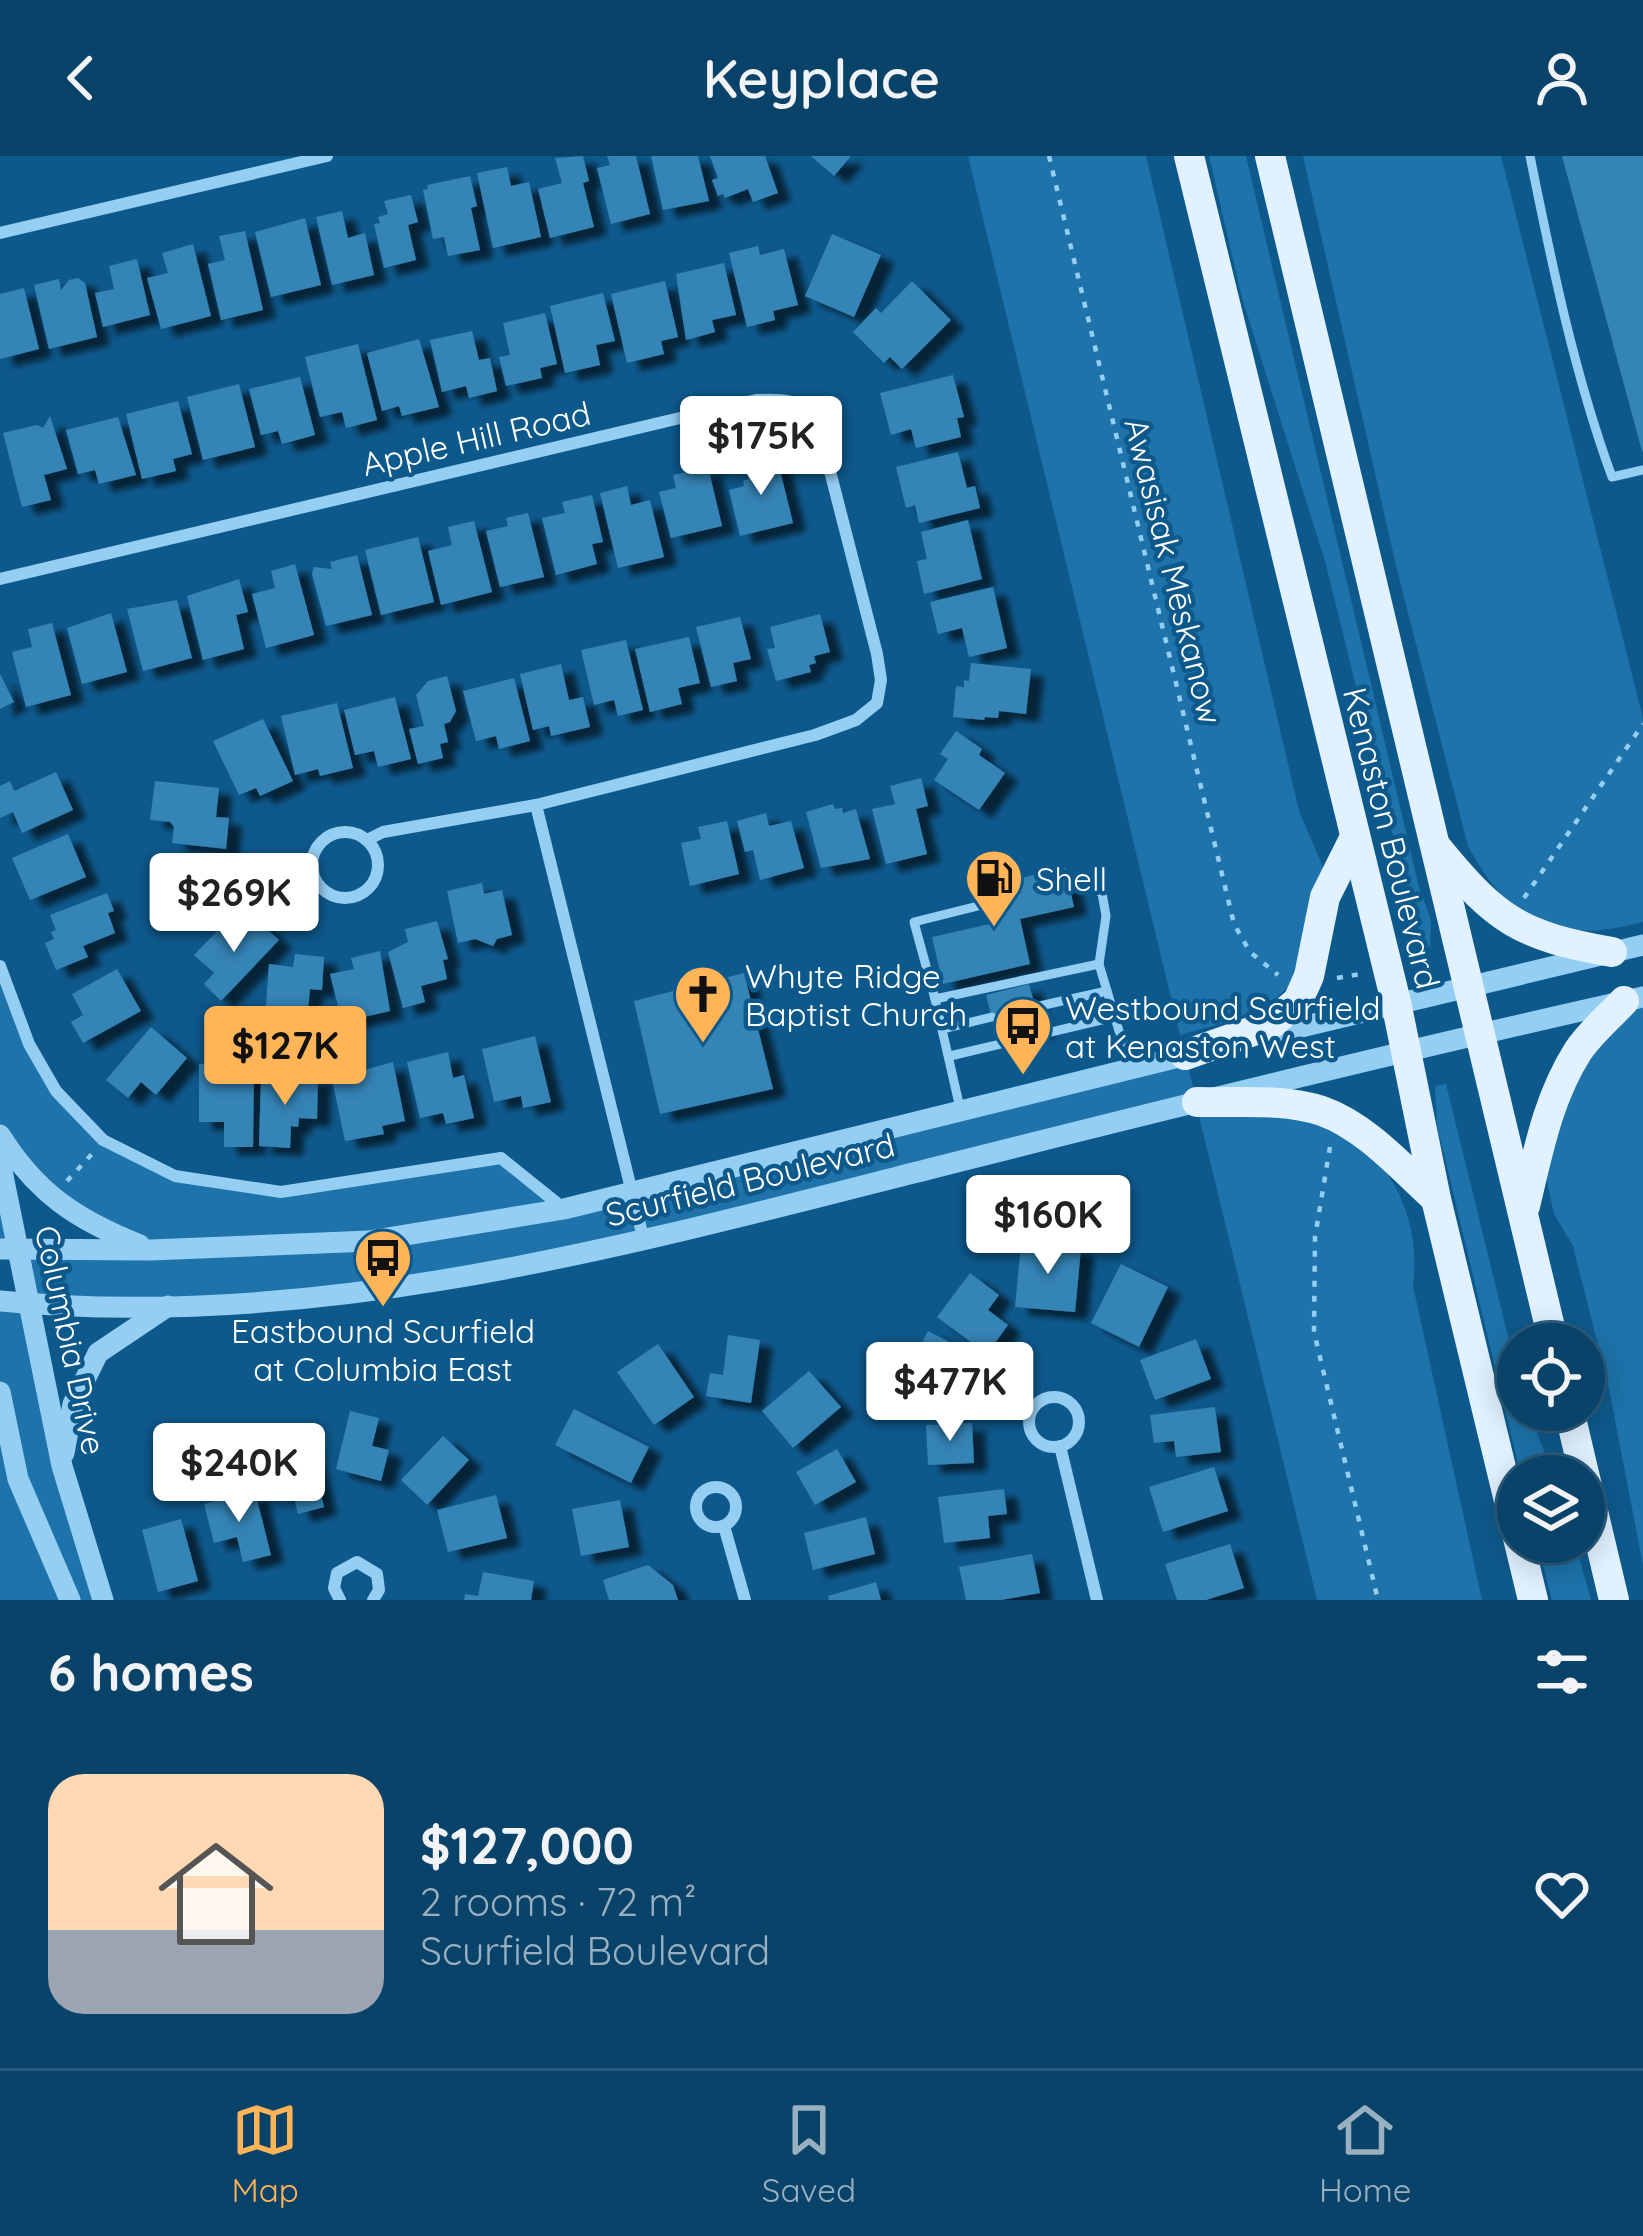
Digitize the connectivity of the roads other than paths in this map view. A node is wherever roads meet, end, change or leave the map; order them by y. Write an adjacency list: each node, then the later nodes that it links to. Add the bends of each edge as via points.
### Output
1 (327, 156): 5 (street)
2 (1189, 156): 9 (main road, Kenaston Boulevard)
3 (1270, 156): 11 (main road, Kenaston Boulevard)
4 (1530, 156): 6 (lane, via 1592,422 1612,477)
5 (0, 233)
6 (1643, 470)
7 (0, 579): 8 (street, Apple Hill Road, via 756,400 790,399 812,413 877,654 878,703 815,735)
8 (536, 805): 10 (street, Apple Hill Road); 36 (street)
9 (1355, 837): 22 (main road, Kenaston Boulevard); 29 (main road, via 1325,897 1298,1001 1270,1025)
10 (367, 841): 10 (street, Apple Hill Road, via 340,833 318,847 314,873 328,894 351,898 374,881 378,859)
11 (1432, 842): 15 (main road, via 1510,921 1550,940); 18 (main road, Kenaston Boulevard)
12 (1069, 885): 16 (lane, via 1102,892)
13 (994, 902): 20 (lane, via 914,922)
14 (1643, 945): 15 (street, Scurfield Boulevard)
15 (1612, 952): 18 (street, Scurfield Boulevard)
16 (1099, 964): 19 (lane); 20 (lane)
17 (0, 966): 38 (street, Scurfield Boulevard, via 56,1091 104,1140 175,1176 281,1192 501,1158)
18 (1467, 985): 22 (street, Scurfield Boulevard); 27 (main road, Kenaston Boulevard)
19 (1107, 991): 23 (lane); 25 (lane)
20 (935, 999): 26 (lane)
21 (1634, 999): 27 (street, Scurfield Boulevard); 39 (main road, via 1580,1046 1563,1077)
22 (1396, 1002): 28 (main road, Kenaston Boulevard); 29 (street, Scurfield Boulevard)
23 (1035, 1006)
24 (992, 1017): 26 (lane)
25 (1114, 1017): 30 (lane); 31 (lane)
26 (943, 1028): 30 (lane)
27 (1479, 1036): 28 (street, Scurfield Boulevard); 39 (main road, Kenaston Boulevard)
28 (1406, 1054): 32 (street, Scurfield Boulevard); 37 (main road, Kenaston Boulevard)
29 (1185, 1055): 31 (street, Scurfield Boulevard)
30 (950, 1056): 33 (lane)
31 (1138, 1067): 33 (street, Scurfield Boulevard)
32 (1197, 1102): 37 (main road, via 1290,1103 1324,1112); 40 (street, Scurfield Boulevard)
33 (961, 1112): 36 (street, Scurfield Boulevard)
34 (0, 1135): 42 (street, via 51,1199)
35 (0, 1161): 41 (street, Columbia Drive)
36 (632, 1194): 38 (street, Scurfield Boulevard); 40 (street)
37 (1436, 1198): 50 (main road, Kenaston Boulevard)
38 (564, 1209): 42 (street, Scurfield Boulevard, via 369,1241)
39 (1523, 1212): 46 (main road, Kenaston Boulevard)
40 (644, 1241): 45 (street, Scurfield Boulevard, via 389,1291)
41 (10, 1249): 42 (street, Scurfield Boulevard); 44 (street, Columbia Drive)
42 (152, 1250)
43 (0, 1300): 44 (street, Scurfield Boulevard)
44 (31, 1304): 45 (street, Scurfield Boulevard); 51 (street, Columbia Drive)
45 (168, 1306): 51 (street, via 98,1353 73,1404)
46 (1549, 1323)
47 (0, 1392): 55 (street, via 18,1479)
48 (1574, 1431): 61 (main road)
49 (1060, 1446): 49 (street, via 1078,1430 1077,1413 1049,1397 1033,1408 1029,1425 1043,1445); 59 (street)
50 (1498, 1455)
51 (62, 1466): 56 (street, Columbia Drive)
52 (724, 1526): 58 (street)
53 (1524, 1563): 60 (main road, Kenaston Boulevard)
54 (335, 1598): 57 (street, via 337,1573 357,1562 376,1574)
55 (70, 1600)
56 (103, 1600)
57 (373, 1600)
58 (745, 1600)
59 (1097, 1600)
60 (1533, 1600)
61 (1614, 1600)

